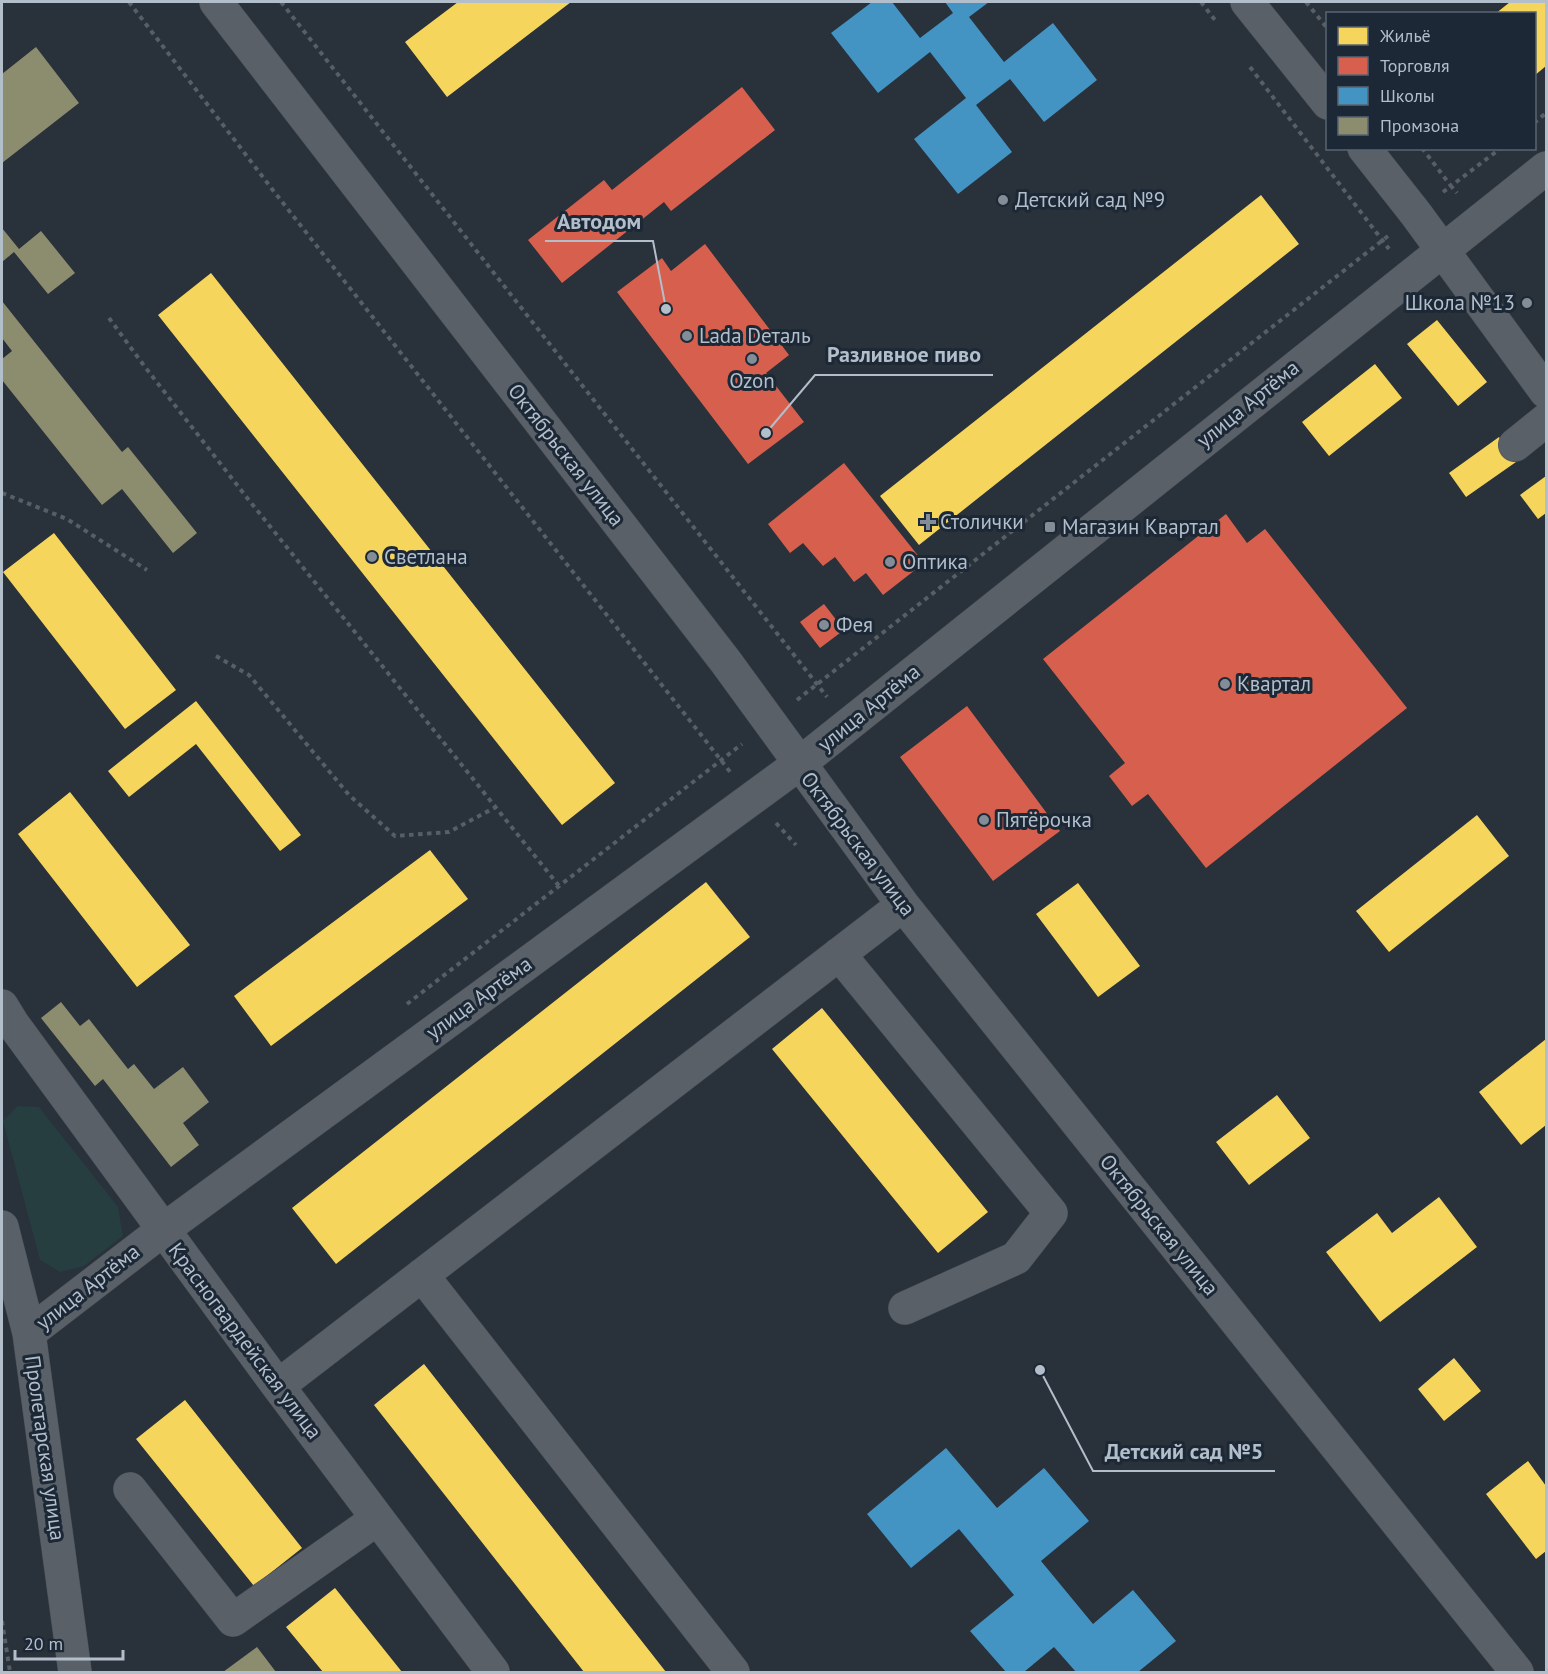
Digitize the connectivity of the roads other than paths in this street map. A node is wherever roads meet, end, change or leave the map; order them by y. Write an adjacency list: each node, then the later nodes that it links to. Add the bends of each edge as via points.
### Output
1 (216, 2): 10 (street, Октябрьская улица, via 726,662)
2 (1248, 2): 3 (street)
3 (1326, 100)
4 (1366, 150): 6 (street)
5 (1546, 168): 6 (street, улица Артёма)
6 (1442, 250): 7 (street); 10 (street, улица Артёма)
7 (1546, 392)
8 (1546, 420): 9 (street)
9 (1515, 445)
10 (799, 764): 11 (street, Октябрьская улица); 15 (street, улица Артёма)
11 (903, 905): 12 (street); 25 (street, Октябрьская улица)
12 (839, 954): 16 (street); 17 (street, via 1051,1213 1016,1258)
13 (2, 1006): 15 (street, Красногвардейская улица)
14 (2, 1227): 18 (street, Пролетарская улица)
15 (163, 1230): 18 (street, улица Артёма); 19 (street, Красногвардейская улица)
16 (422, 1275): 19 (street); 24 (street)
17 (905, 1308)
18 (29, 1333): 22 (street, Пролетарская улица)
19 (278, 1386): 21 (street, Красногвардейская улица)
20 (130, 1489): 21 (street, via 233,1620)
21 (377, 1519): 23 (street, Красногвардейская улица)
22 (75, 1672)
23 (493, 1672)
24 (733, 1672)
25 (1517, 1672)

